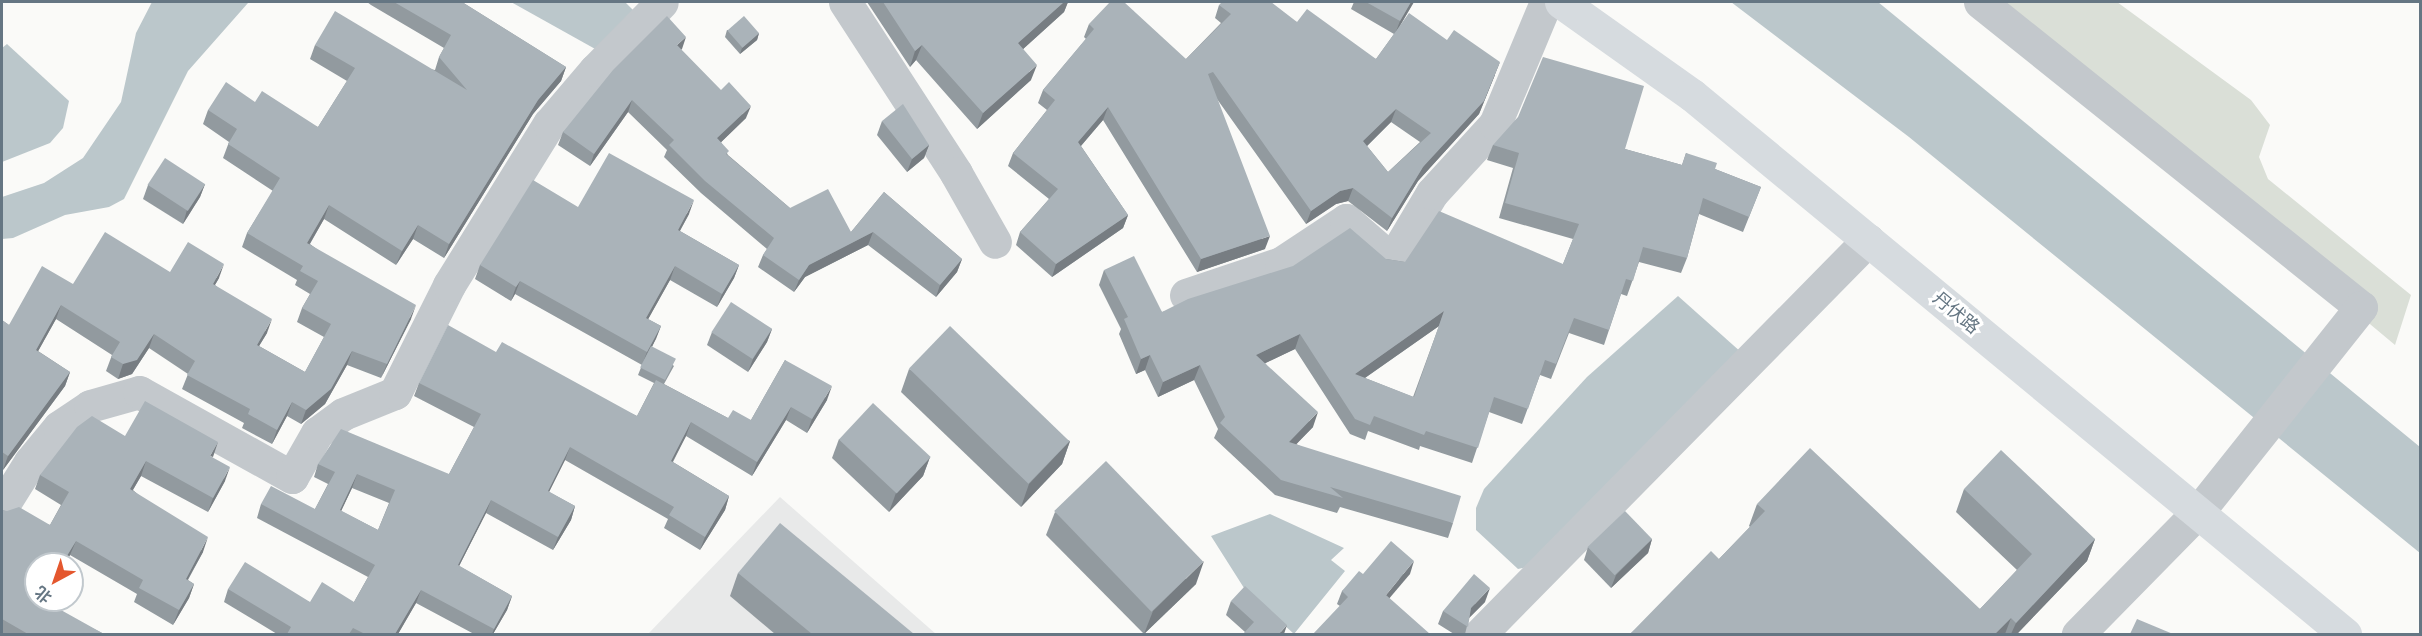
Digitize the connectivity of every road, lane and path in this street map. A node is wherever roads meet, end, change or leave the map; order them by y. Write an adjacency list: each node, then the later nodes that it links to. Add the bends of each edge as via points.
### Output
1 (662, 2): 9 (street, via 549,124 449,285 394,393 343,414 317,433 292,477 139,392 90,406 59,427)
2 (844, 2): 7 (street, via 956,173)
3 (1546, 2): 8 (street, via 1495,124 1432,193 1392,260 1346,220 1281,263)
4 (1561, 2): 6 (main road, 丹伏路, via 1692,95)
5 (1980, 2): 10 (street, via 2361,307)
6 (1868, 240): 10 (main road, 丹伏路); 11 (street)
7 (995, 242)
8 (1186, 295)
9 (2, 507)
10 (2197, 513): 12 (street); 13 (main road, 丹伏路)
11 (1480, 634)
12 (2079, 634)
13 (2345, 634)

